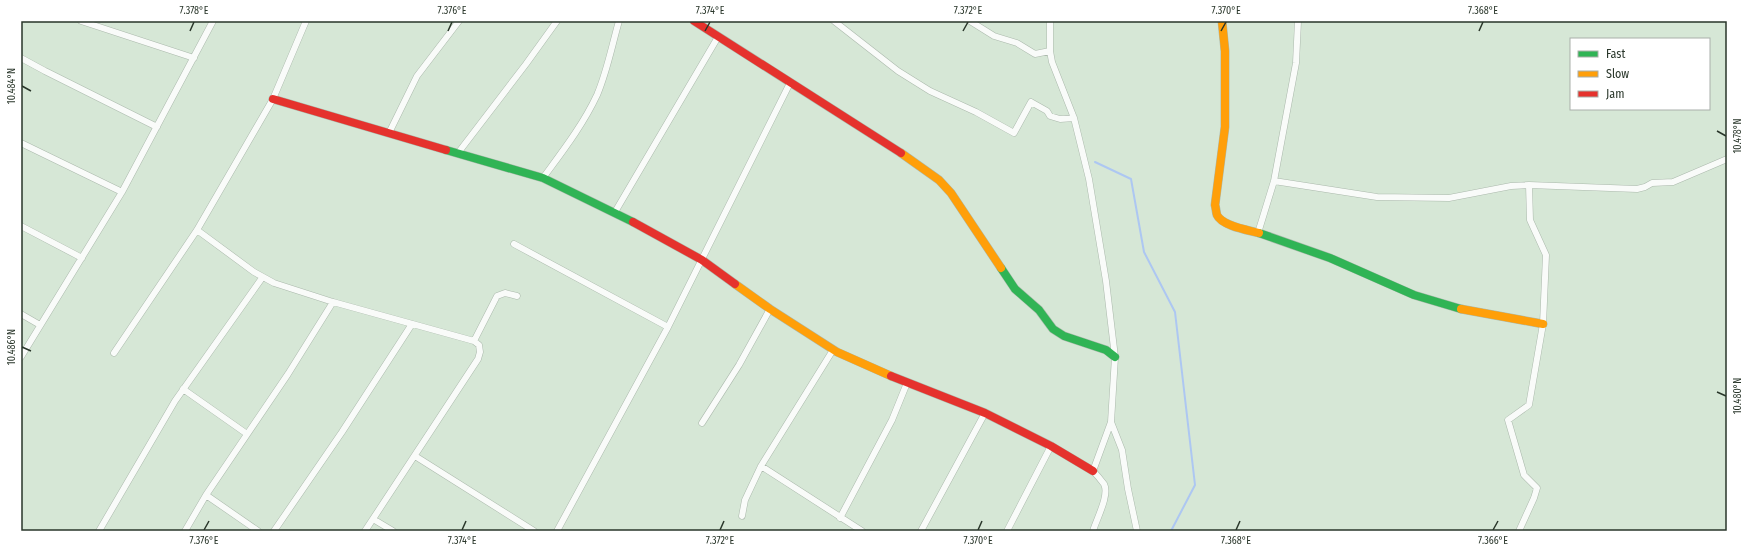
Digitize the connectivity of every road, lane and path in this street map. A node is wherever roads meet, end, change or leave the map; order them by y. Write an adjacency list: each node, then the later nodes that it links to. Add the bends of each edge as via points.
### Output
1 (81, 21): 16 (street)
2 (213, 21): 16 (street)
3 (306, 21): 18 (street)
4 (459, 21): 21 (street, via 417,76)
5 (557, 21): 23 (street)
6 (619, 21): 25 (street, via 597,95 572,138)
7 (694, 21): 13 (street)
8 (834, 21): 19 (street, via 898,71 930,91 1014,133 1031,102 1047,111 1050,116 1060,119)
9 (970, 21): 14 (street, via 994,36 1017,43 1034,54)
10 (1050, 21): 14 (street)
11 (1222, 21): 32 (street, via 1225,51 1225,127 1215,205 1221,220)
12 (1298, 21): 26 (street, via 1296,63)
13 (718, 37): 17 (street); 29 (street)
14 (1050, 51): 19 (street)
15 (21, 58): 20 (street)
16 (194, 58): 20 (street)
17 (790, 83): 35 (street); 49 (street, via 916,162 939,180 958,203 1015,289 1039,310 1053,329 1064,336 1106,350)
18 (273, 99): 21 (street); 31 (street)
19 (1074, 118): 49 (street, via 1089,179)
20 (157, 127): 28 (street)
21 (389, 133): 23 (street)
22 (21, 143): 28 (street)
23 (458, 153): 25 (street)
24 (1727, 159): 27 (street, via 1673,182 1652,183 1637,189)
25 (543, 178): 29 (street)
26 (1274, 181): 27 (street, via 1377,197 1449,198); 32 (street)
27 (1529, 185): 42 (street, via 1530,220 1546,255)
28 (122, 192): 34 (street)
29 (614, 212): 35 (street)
30 (21, 226): 34 (street)
31 (197, 230): 36 (street); 47 (street)
32 (1258, 233): 42 (street, via 1330,258 1414,295 1472,311)
33 (514, 244): 44 (street)
34 (82, 258): 43 (street)
35 (702, 260): 39 (street); 44 (street)
36 (262, 278): 38 (street); 51 (street)
37 (517, 296): 45 (street, via 505,293 497,296)
38 (333, 302): 41 (street); 55 (street)
39 (770, 309): 46 (street); 54 (street, via 739,365)
40 (21, 314): 43 (street)
41 (412, 324): 45 (street); 67 (street)
42 (1543, 324): 77 (street, via 1529,405 1508,420 1524,475 1537,488)
43 (40, 325): 48 (street)
44 (668, 327): 71 (street)
45 (474, 341): 57 (street, via 479,345 478,359)
46 (833, 350): 50 (street); 58 (street)
47 (114, 352)
48 (21, 357)
49 (1116, 357): 53 (street)
50 (908, 383): 52 (street); 62 (street, via 892,420)
51 (183, 389): 55 (street); 64 (street)
52 (985, 412): 56 (street); 73 (street)
53 (1111, 422): 59 (street); 76 (street, via 1122,450)
54 (702, 423)
55 (247, 434): 60 (street)
56 (1051, 446): 59 (street); 74 (street)
57 (415, 456): 63 (street); 70 (street)
58 (761, 466): 61 (street, via 745,500); 62 (street)
59 (1093, 471): 75 (street, via 1106,490)
60 (206, 495): 65 (street); 66 (street)
61 (742, 516)
62 (840, 518): 72 (street)
63 (373, 519): 68 (street); 69 (street)
64 (99, 531)
65 (185, 531)
66 (258, 531)
67 (274, 531)
68 (365, 531)
69 (393, 531)
70 (534, 531)
71 (557, 531)
72 (862, 531)
73 (921, 531)
74 (1007, 531)
75 (1092, 531)
76 (1137, 531)
77 (1519, 531)

